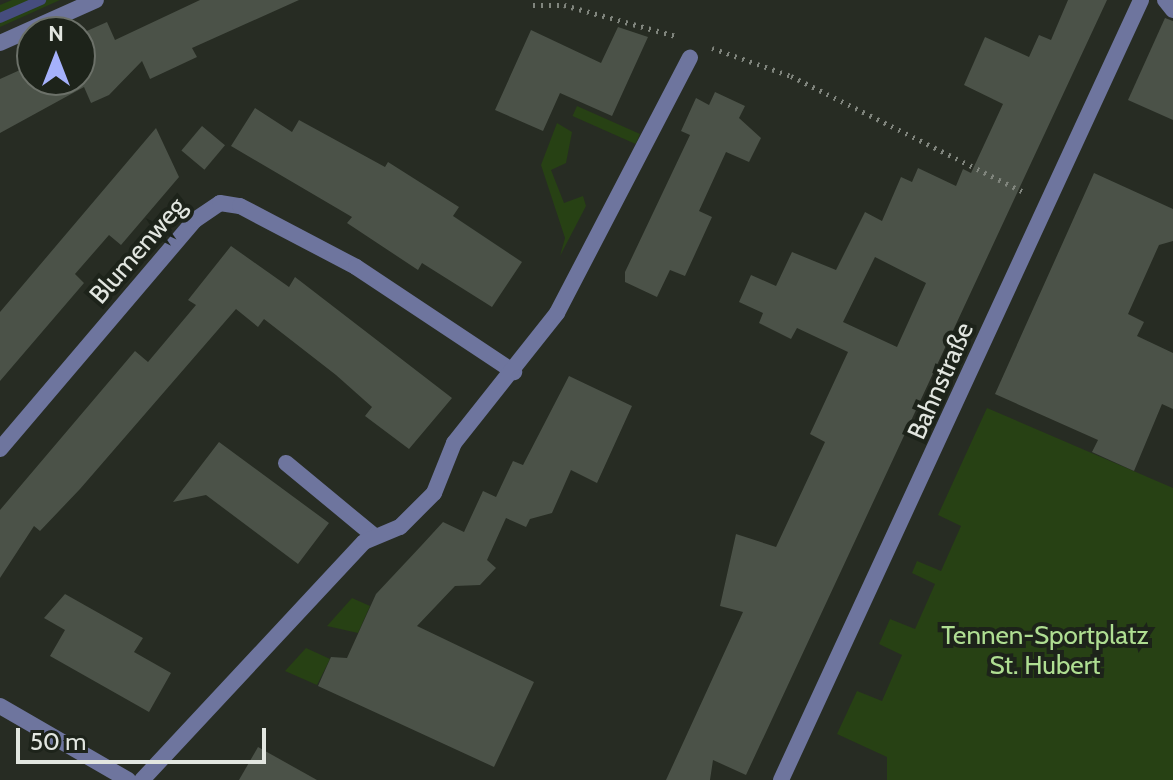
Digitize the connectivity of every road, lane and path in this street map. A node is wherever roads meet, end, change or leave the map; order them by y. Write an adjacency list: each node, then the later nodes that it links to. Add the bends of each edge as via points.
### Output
1 (96, 0): 7 (street)
2 (1141, 0): 9 (street, Bahnstraße)
3 (1165, 0): 5 (street)
4 (533, 5): 6 (path, via 564,5)
5 (1173, 10)
6 (682, 38)
7 (0, 43)
8 (693, 50): 9 (path, via 791,76); 10 (street, via 587,262)
9 (1044, 203): 17 (street, Bahnstraße)
10 (514, 372): 11 (street, Blumenweg, via 356,267 240,206 220,203 195,220); 13 (street, via 446,454 434,493 400,527)
11 (0, 449)
12 (286, 463): 13 (street)
13 (373, 535): 16 (street)
14 (0, 706): 15 (street)
15 (128, 780)
16 (142, 780)
17 (781, 780)

